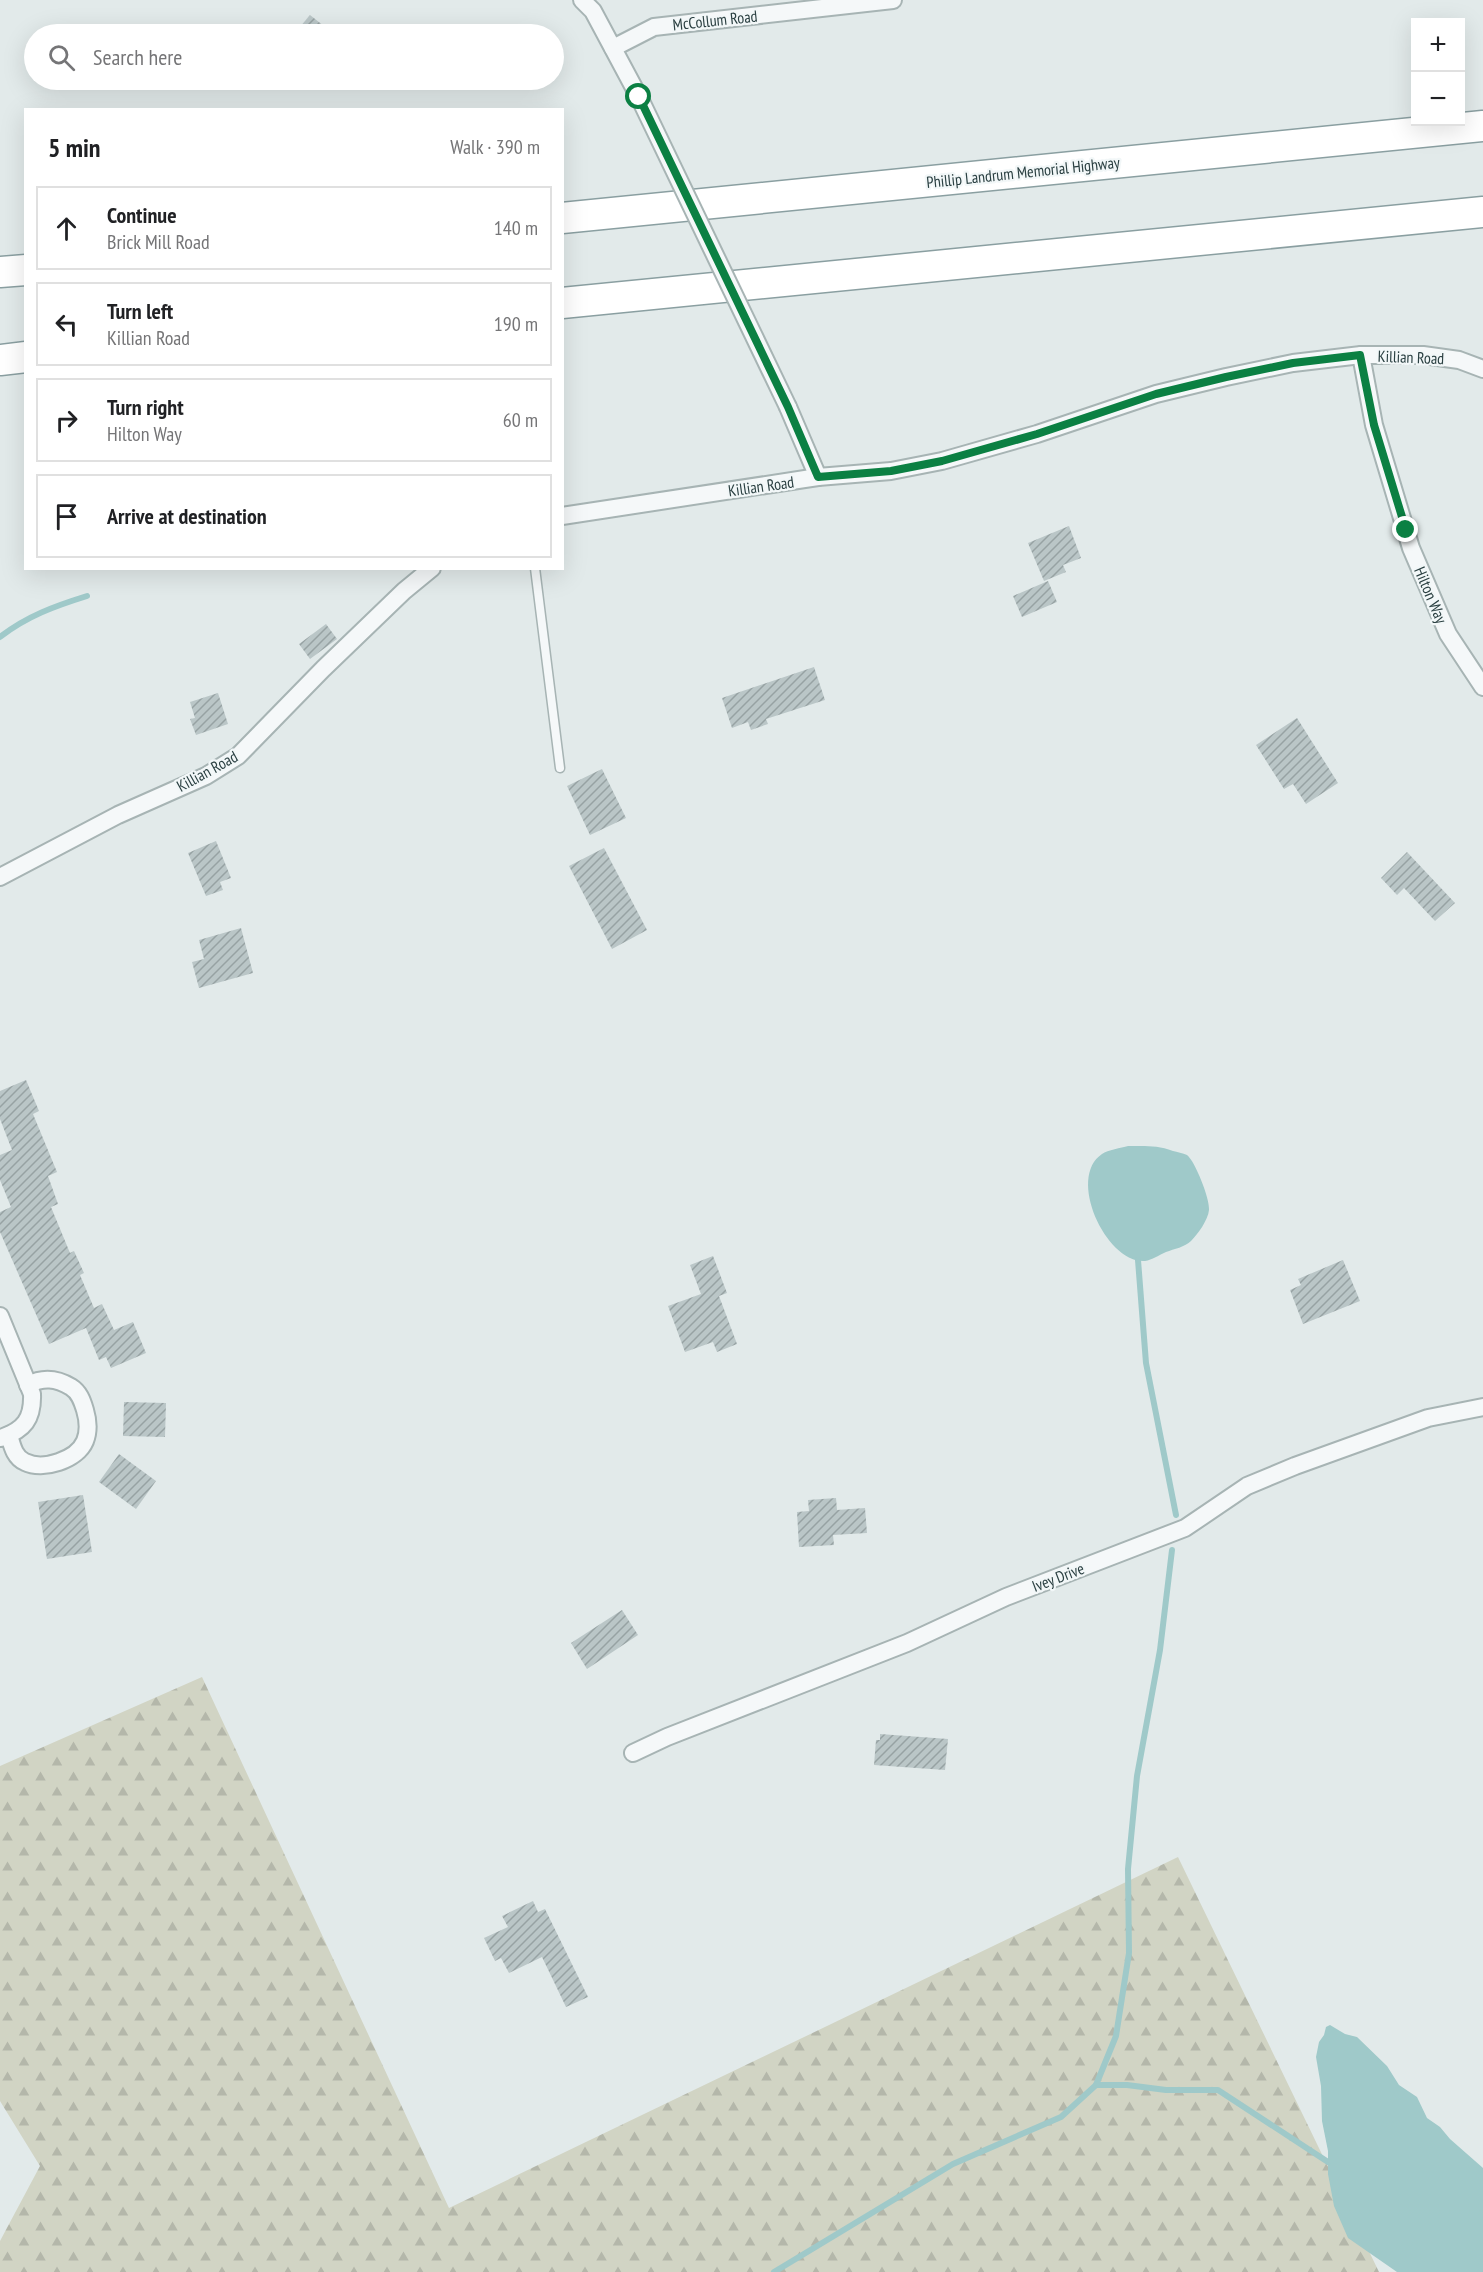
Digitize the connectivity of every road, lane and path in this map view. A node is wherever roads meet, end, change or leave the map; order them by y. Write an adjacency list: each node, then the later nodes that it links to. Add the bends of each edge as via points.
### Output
1 (582, 0): 3 (street, via 593,11)
2 (893, 0): 3 (street, McCollum Road, via 654,27)
3 (613, 48): 14 (street, bridge, via 788,407)
4 (1483, 126): 6 (highway, Phillip Landrum Memorial Highway)
5 (1483, 212): 9 (highway)
6 (564, 218)
7 (24, 270): 8 (highway)
8 (0, 272)
9 (564, 303)
10 (1360, 355): 13 (street, Killian Road, via 1423,355 1459,360); 14 (street, Killian Road, via 1293,363 1156,394 942,461 891,471); 18 (street, Hilton Way, via 1374,425 1411,548 1448,634)
11 (24, 357): 12 (highway)
12 (0, 360)
13 (1483, 369)
14 (818, 477): 15 (street, Killian Road)
15 (564, 516)
16 (430, 570): 20 (street, Killian Road, via 323,669 238,756 206,776 118,815)
17 (535, 570): 19 (lane)
18 (1483, 687)
19 (560, 768)
20 (0, 877)
21 (0, 1316): 22 (street)
22 (28, 1385): 24 (street, via 32,1394 29,1419); 24 (street, via 38,1379 49,1379 78,1391 88,1421 85,1442 72,1456 42,1465 24,1462)
23 (1483, 1407): 25 (street, Ivey Drive, via 1428,1419 1295,1466 1247,1486 1185,1528 1006,1597 907,1643)
24 (5, 1437)
25 (633, 1753)

